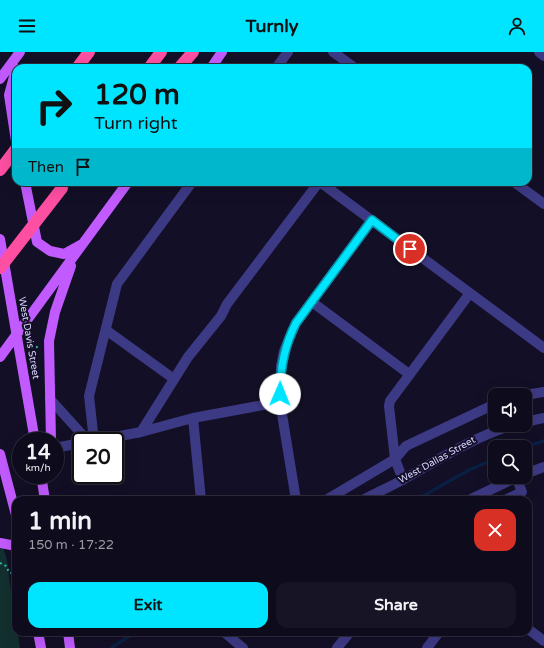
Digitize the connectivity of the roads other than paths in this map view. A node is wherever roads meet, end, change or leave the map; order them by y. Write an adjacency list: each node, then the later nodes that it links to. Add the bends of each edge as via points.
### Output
1 (20, 52): 10 (main road); 17 (main road)
2 (89, 52): 11 (highway)
3 (161, 52): 12 (highway)
4 (193, 52): 13 (highway)
5 (222, 52): 14 (main road)
6 (288, 52): 15 (street)
7 (333, 52): 16 (street)
8 (539, 52): 9 (street)
9 (544, 56)
10 (17, 64)
11 (80, 64)
12 (152, 64)
13 (182, 64)
14 (214, 64)
15 (279, 64)
16 (350, 64)
17 (0, 79)
18 (12, 83): 19 (main road, via 9,95)
19 (12, 115)
20 (12, 154): 21 (highway)
21 (0, 170)
22 (26, 186): 32 (main road, via 38,242 50,251 64,254)
23 (63, 186): 34 (highway, bridge)
24 (125, 186): 32 (main road)
25 (189, 186): 37 (street, via 117,284)
26 (317, 186): 42 (street, via 227,304 221,316)
27 (325, 186): 30 (street)
28 (519, 186): 29 (street)
29 (544, 204)
30 (372, 220): 35 (street); 36 (street)
31 (0, 239): 38 (main road, West Davis Street)
32 (85, 242): 33 (main road)
33 (74, 257): 38 (main road); 45 (main road, via 55,312 49,341)
34 (0, 268)
35 (470, 293): 39 (street); 41 (street)
36 (312, 302): 41 (street); 46 (street, via 296,323 287,342 281,366)
37 (106, 330): 42 (street); 54 (street, via 89,396 94,441)
38 (17, 334): 40 (main road); 51 (main road, West Davis Street)
39 (544, 348)
40 (0, 357)
41 (409, 374): 57 (street, via 389,406)
42 (174, 379): 54 (street)
43 (544, 392): 44 (street)
44 (532, 394)
45 (50, 399): 52 (main road); 53 (street)
46 (280, 402): 48 (street); 68 (street)
47 (488, 407): 57 (street, via 406,446)
48 (193, 418): 54 (street); 67 (street)
49 (544, 418): 50 (street)
50 (532, 421)
51 (33, 432)
52 (51, 432)
53 (80, 432)
54 (141, 432)
55 (488, 432): 60 (street, West Dallas Street, via 448,452)
56 (0, 454): 73 (main road)
57 (395, 459): 60 (street); 69 (street)
58 (544, 467): 59 (street)
59 (532, 471)
60 (403, 480): 70 (street, West Dallas Street)
61 (43, 484): 65 (main road)
62 (46, 484): 66 (main road)
63 (502, 484): 71 (street)
64 (519, 484): 72 (street, via 522,492)
65 (45, 496)
66 (45, 496)
67 (201, 496)
68 (295, 496)
69 (333, 496)
70 (370, 496)
71 (477, 496)
72 (514, 496)
73 (12, 500)
74 (0, 543): 75 (main road)
75 (12, 545)
76 (532, 632): 82 (street)
77 (39, 636): 83 (main road)
78 (68, 636): 84 (main road)
79 (229, 636): 85 (street)
80 (347, 636): 86 (street)
81 (436, 636): 87 (street)
82 (544, 641)
83 (41, 648)
84 (70, 648)
85 (243, 648)
86 (337, 648)
87 (427, 648)

